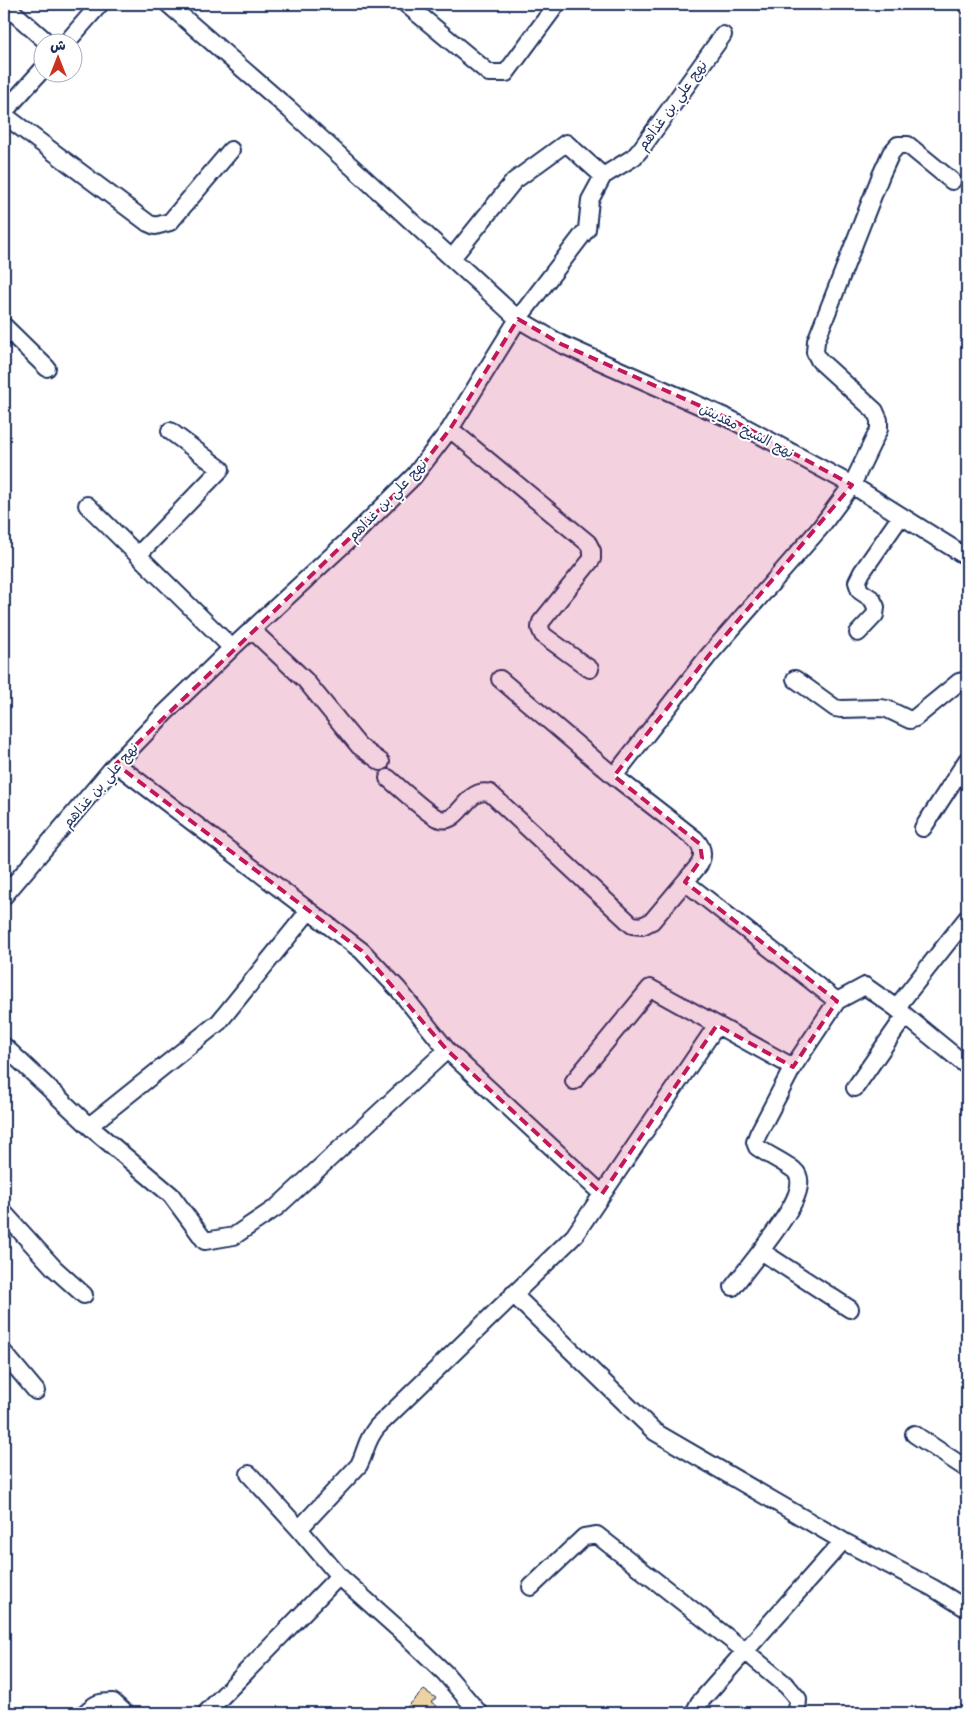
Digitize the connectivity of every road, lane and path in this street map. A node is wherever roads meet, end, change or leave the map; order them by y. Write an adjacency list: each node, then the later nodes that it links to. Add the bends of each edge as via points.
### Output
1 (4, 4): 8 (street)
2 (100, 4): 9 (street)
3 (168, 4): 16 (street, نهج الشيخ مقديش)
4 (406, 4): 5 (street, via 490,73 506,73)
5 (557, 4)
6 (960, 4): 7 (lane)
7 (967, 10)
8 (36, 32)
9 (76, 32)
10 (723, 35): 14 (street, نهج علي بن غذاهم, via 641,149 634,157)
11 (32, 82): 12 (street)
12 (4, 114): 13 (street, via 155,226 170,222)
13 (231, 150)
14 (602, 176): 16 (street, via 566,143 514,181); 17 (street, نهج علي بن غذاهم, via 590,200 587,229)
15 (952, 181): 22 (street, via 908,145 896,146 816,341 818,360 875,411 879,420 879,429)
16 (452, 258): 17 (street, نهج الشيخ مقديش)
17 (518, 319): 20 (street, نهج علي بن غذاهم); 22 (street, نهج الشيخ مقديش, via 561,344 732,420)
18 (4, 326): 19 (street)
19 (47, 368)
20 (450, 429): 27 (street, نهج علي بن غذاهم, via 414,476); 30 (street, via 588,544 592,559 541,622 540,628 543,635)
21 (170, 432): 25 (street, via 221,469)
22 (852, 485): 24 (street, نهج الشيخ مقديش); 37 (street)
23 (88, 505): 25 (street)
24 (901, 516): 26 (street, نهج الشيخ مقديش); 28 (street, via 857,582 860,591 872,599 876,607 874,615)
25 (138, 555): 29 (street)
26 (967, 557)
27 (252, 630): 29 (street, نهج علي بن غذاهم); 35 (street, via 305,680 359,746)
28 (858, 633)
29 (232, 648): 36 (street, نهج علي بن غذاهم)
30 (590, 669)
31 (500, 679): 37 (street)
32 (795, 679): 33 (street, via 835,708 881,708 910,720 959,682)
33 (967, 682)
34 (967, 760): 39 (street)
35 (381, 762)
36 (116, 764): 41 (street, نهج علي بن غذاهم); 42 (street)
37 (614, 776): 40 (street, via 700,844 702,858)
38 (388, 778): 40 (street, via 442,819 454,816 478,792 490,793 632,924 642,926 652,921)
39 (923, 828)
40 (685, 882): 44 (street)
41 (4, 896)
42 (308, 912): 48 (street, via 362,951 398,989); 53 (street, via 219,1022)
43 (967, 918): 45 (street)
44 (837, 1001): 45 (street, via 865,986); 50 (street)
45 (901, 1012): 49 (street); 52 (street)
46 (717, 1025): 50 (street); 51 (street, via 650,988); 54 (street)
47 (4, 1046): 53 (street)
48 (447, 1050): 53 (street, via 277,1207 234,1236 205,1241 171,1195); 54 (street)
49 (967, 1066)
50 (793, 1067): 56 (street, via 756,1142 757,1147 795,1171 800,1183 796,1199)
51 (574, 1081)
52 (855, 1088)
53 (89, 1126)
54 (602, 1194): 58 (street, via 574,1236)
55 (4, 1213): 59 (street, via 54,1268)
56 (761, 1251): 57 (street); 60 (street)
57 (733, 1287)
58 (513, 1294): 66 (street, via 377,1427 369,1436 359,1465); 67 (street, via 655,1432)
59 (84, 1295)
60 (850, 1309)
61 (4, 1353): 62 (street)
62 (36, 1391)
63 (914, 1434): 64 (street)
64 (967, 1469)
65 (249, 1474): 66 (street)
66 (299, 1529): 68 (street)
67 (843, 1541): 70 (street); 71 (street)
68 (339, 1576): 74 (street); 75 (street, via 445,1673)
69 (531, 1588): 71 (street, via 584,1537 596,1535)
70 (967, 1609)
71 (745, 1651): 76 (street); 77 (street, via 798,1699)
72 (85, 1713): 73 (street, via 96,1703 104,1702 113,1702)
73 (125, 1713)
74 (206, 1713)
75 (479, 1713)
76 (694, 1713)
77 (797, 1713)

